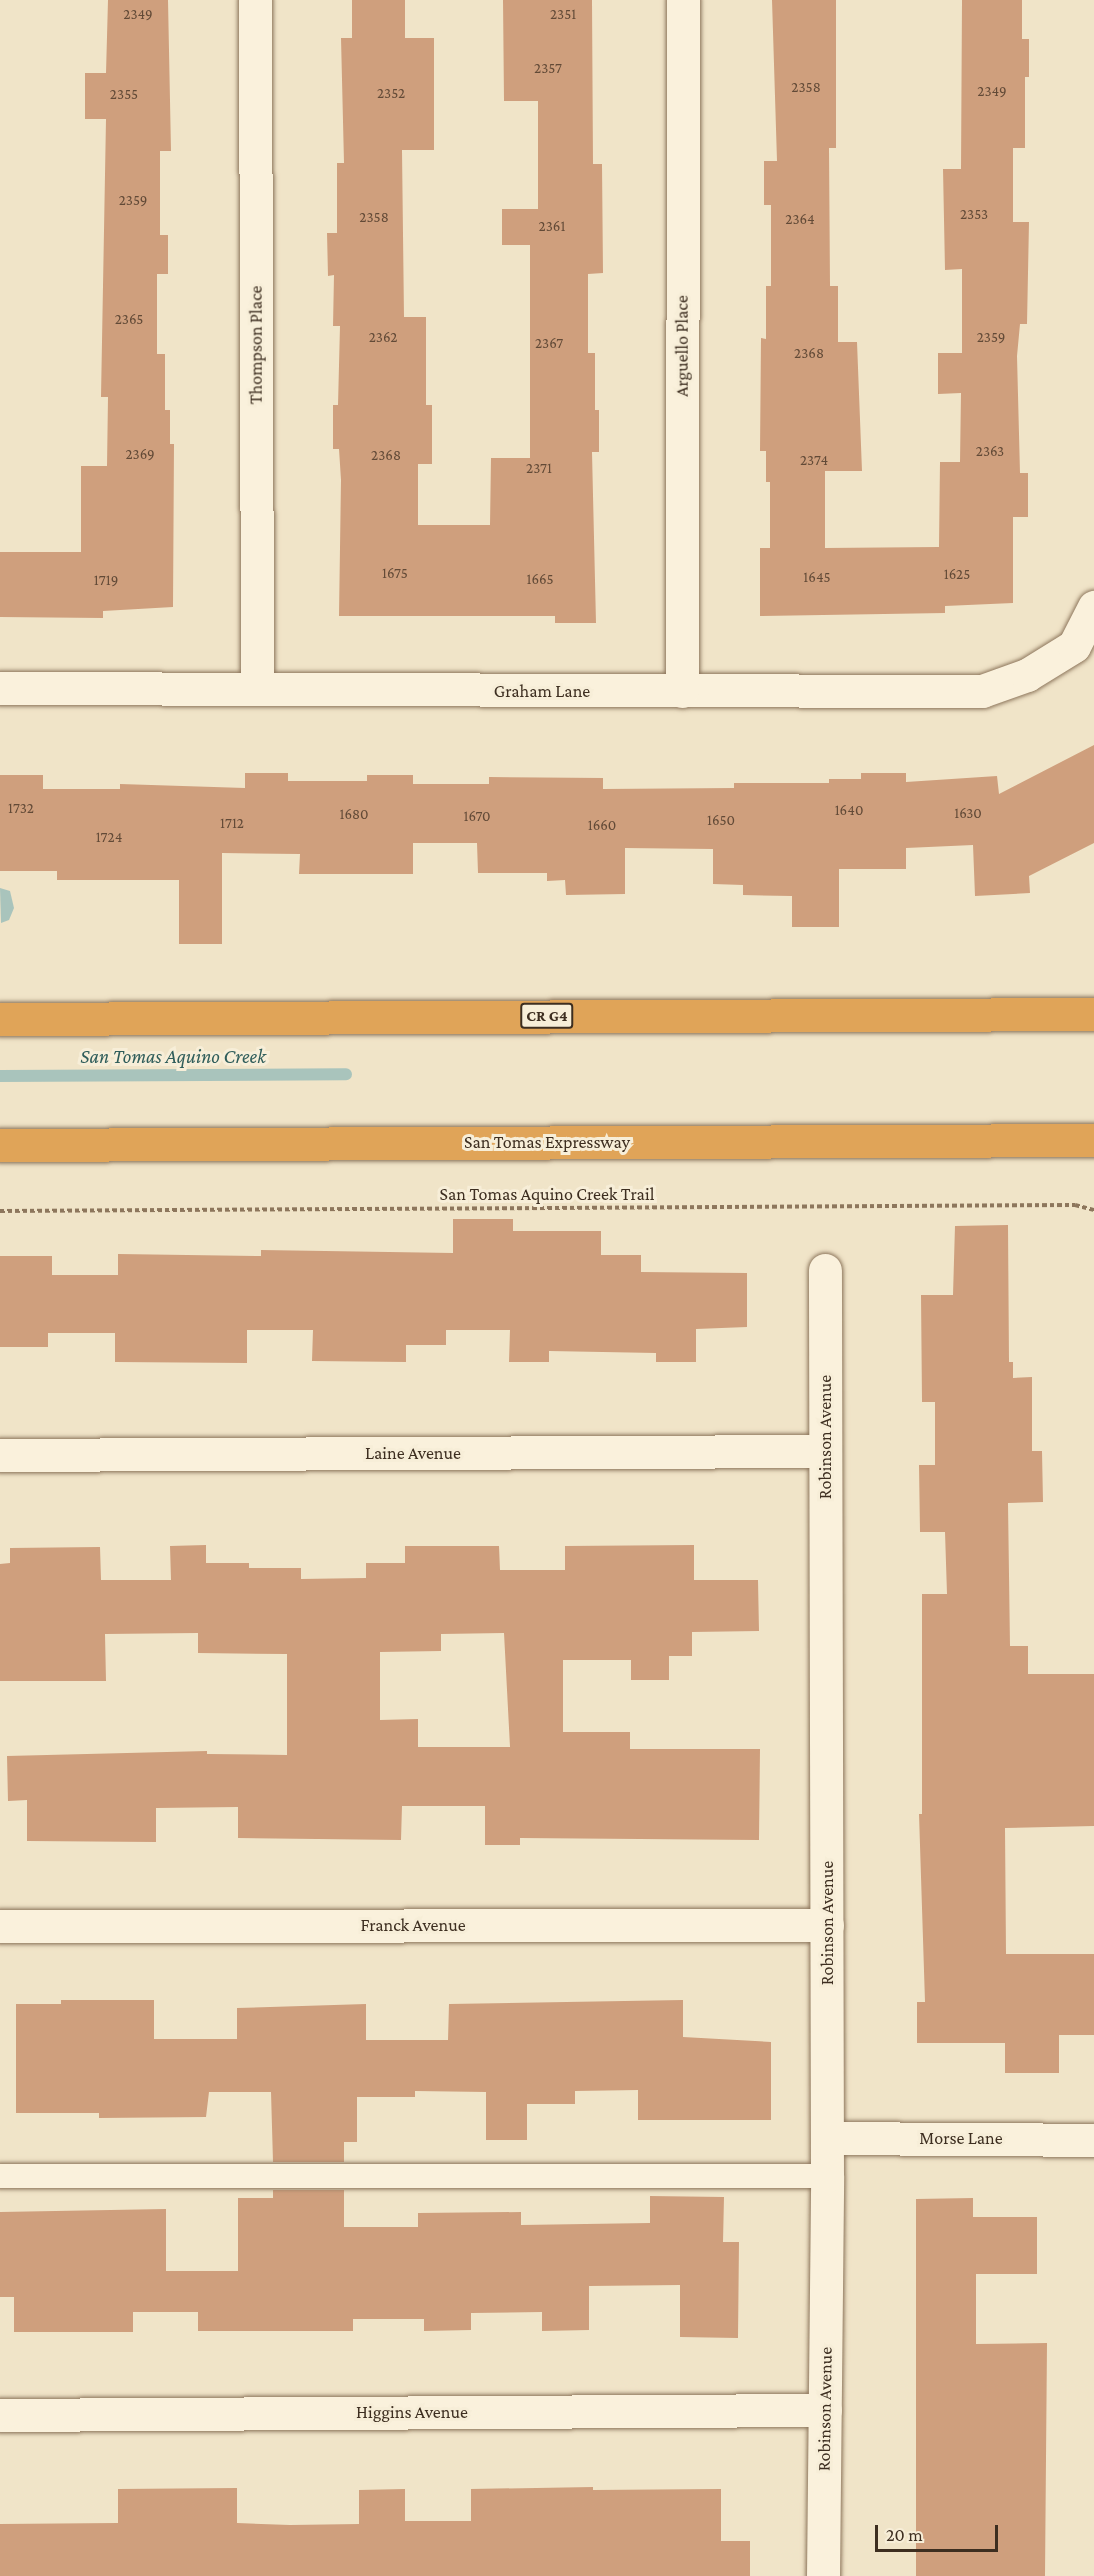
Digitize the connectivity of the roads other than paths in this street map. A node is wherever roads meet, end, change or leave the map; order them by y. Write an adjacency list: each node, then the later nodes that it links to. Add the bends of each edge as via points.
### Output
1 (255, 0): 5 (street, Thompson Place)
2 (683, 0): 6 (street, Arguello Place)
3 (1094, 607): 6 (street, Graham Lane, via 1074,646 1027,675 982,691)
4 (0, 688): 5 (street, Graham Lane)
5 (257, 690): 6 (street, Graham Lane)
6 (682, 691)
7 (1094, 1014): 8 (highway, CR G4)
8 (0, 1019)
9 (1094, 1140): 10 (highway, San Tomas Expressway)
10 (0, 1145)
11 (825, 1270): 12 (street, Robinson Avenue)
12 (825, 1451): 13 (street, Laine Avenue); 14 (street, Robinson Avenue)
13 (0, 1455)
14 (827, 1925): 15 (street, Franck Avenue); 16 (street, Robinson Avenue)
15 (0, 1926)
16 (827, 2138): 17 (street, Morse Lane); 19 (street, Robinson Avenue)
17 (1094, 2140)
18 (0, 2176): 19 (lane)
19 (827, 2176): 20 (street, Robinson Avenue)
20 (825, 2410): 21 (street, Higgins Avenue); 22 (street, Robinson Avenue)
21 (0, 2415)
22 (823, 2576)

